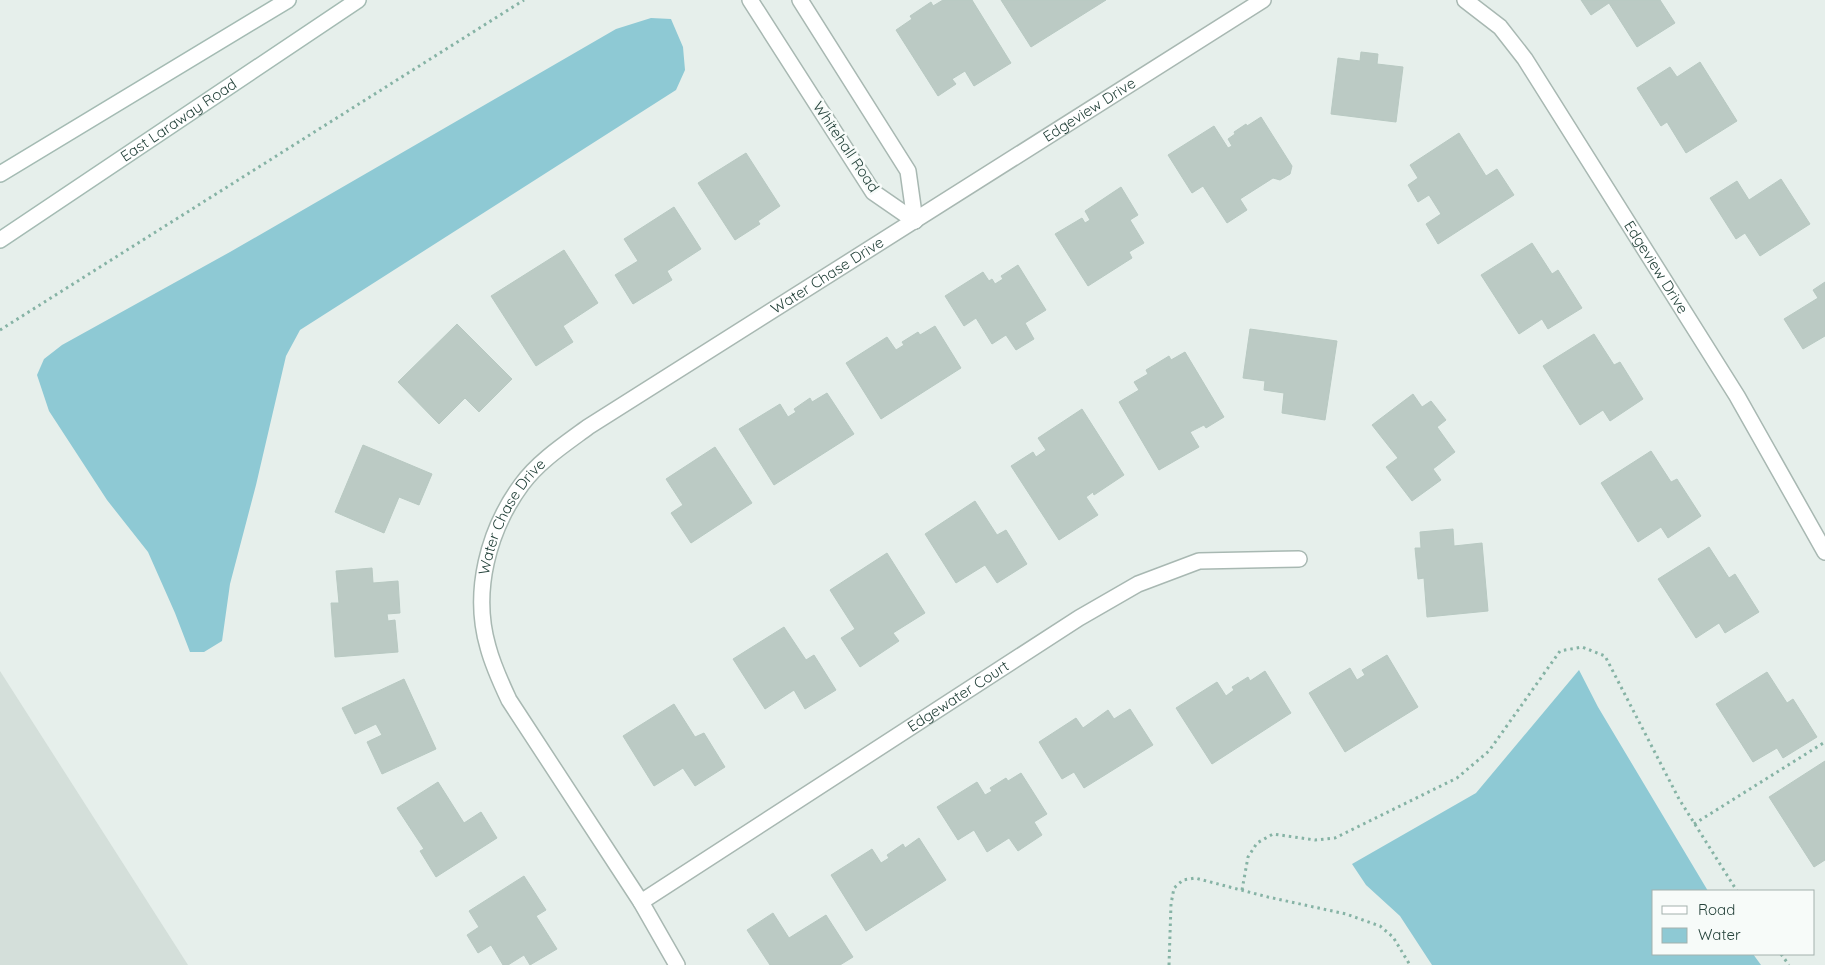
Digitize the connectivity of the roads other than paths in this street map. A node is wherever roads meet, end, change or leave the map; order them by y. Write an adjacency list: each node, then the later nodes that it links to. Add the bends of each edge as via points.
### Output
1 (288, 0): 7 (street)
2 (358, 0): 9 (street, East Laraway Road)
3 (750, 0): 8 (street, Whitehall Road, via 873,192)
4 (800, 0): 8 (street, via 908,172)
5 (1263, 0): 8 (street, Edgeview Drive)
6 (1465, 0): 10 (street, Edgeview Drive, via 1500,27 1525,59 1737,396)
7 (0, 174)
8 (915, 221): 12 (street, Water Chase Drive, via 570,440 523,483 507,507 494,537 485,566 482,592 487,646 496,673 514,708)
9 (0, 240)
10 (1825, 552)
11 (1299, 559): 12 (street, Edgewater Court, via 1199,561 1138,584 1079,618)
12 (641, 902): 13 (street, Water Chase Drive)
13 (677, 965)

